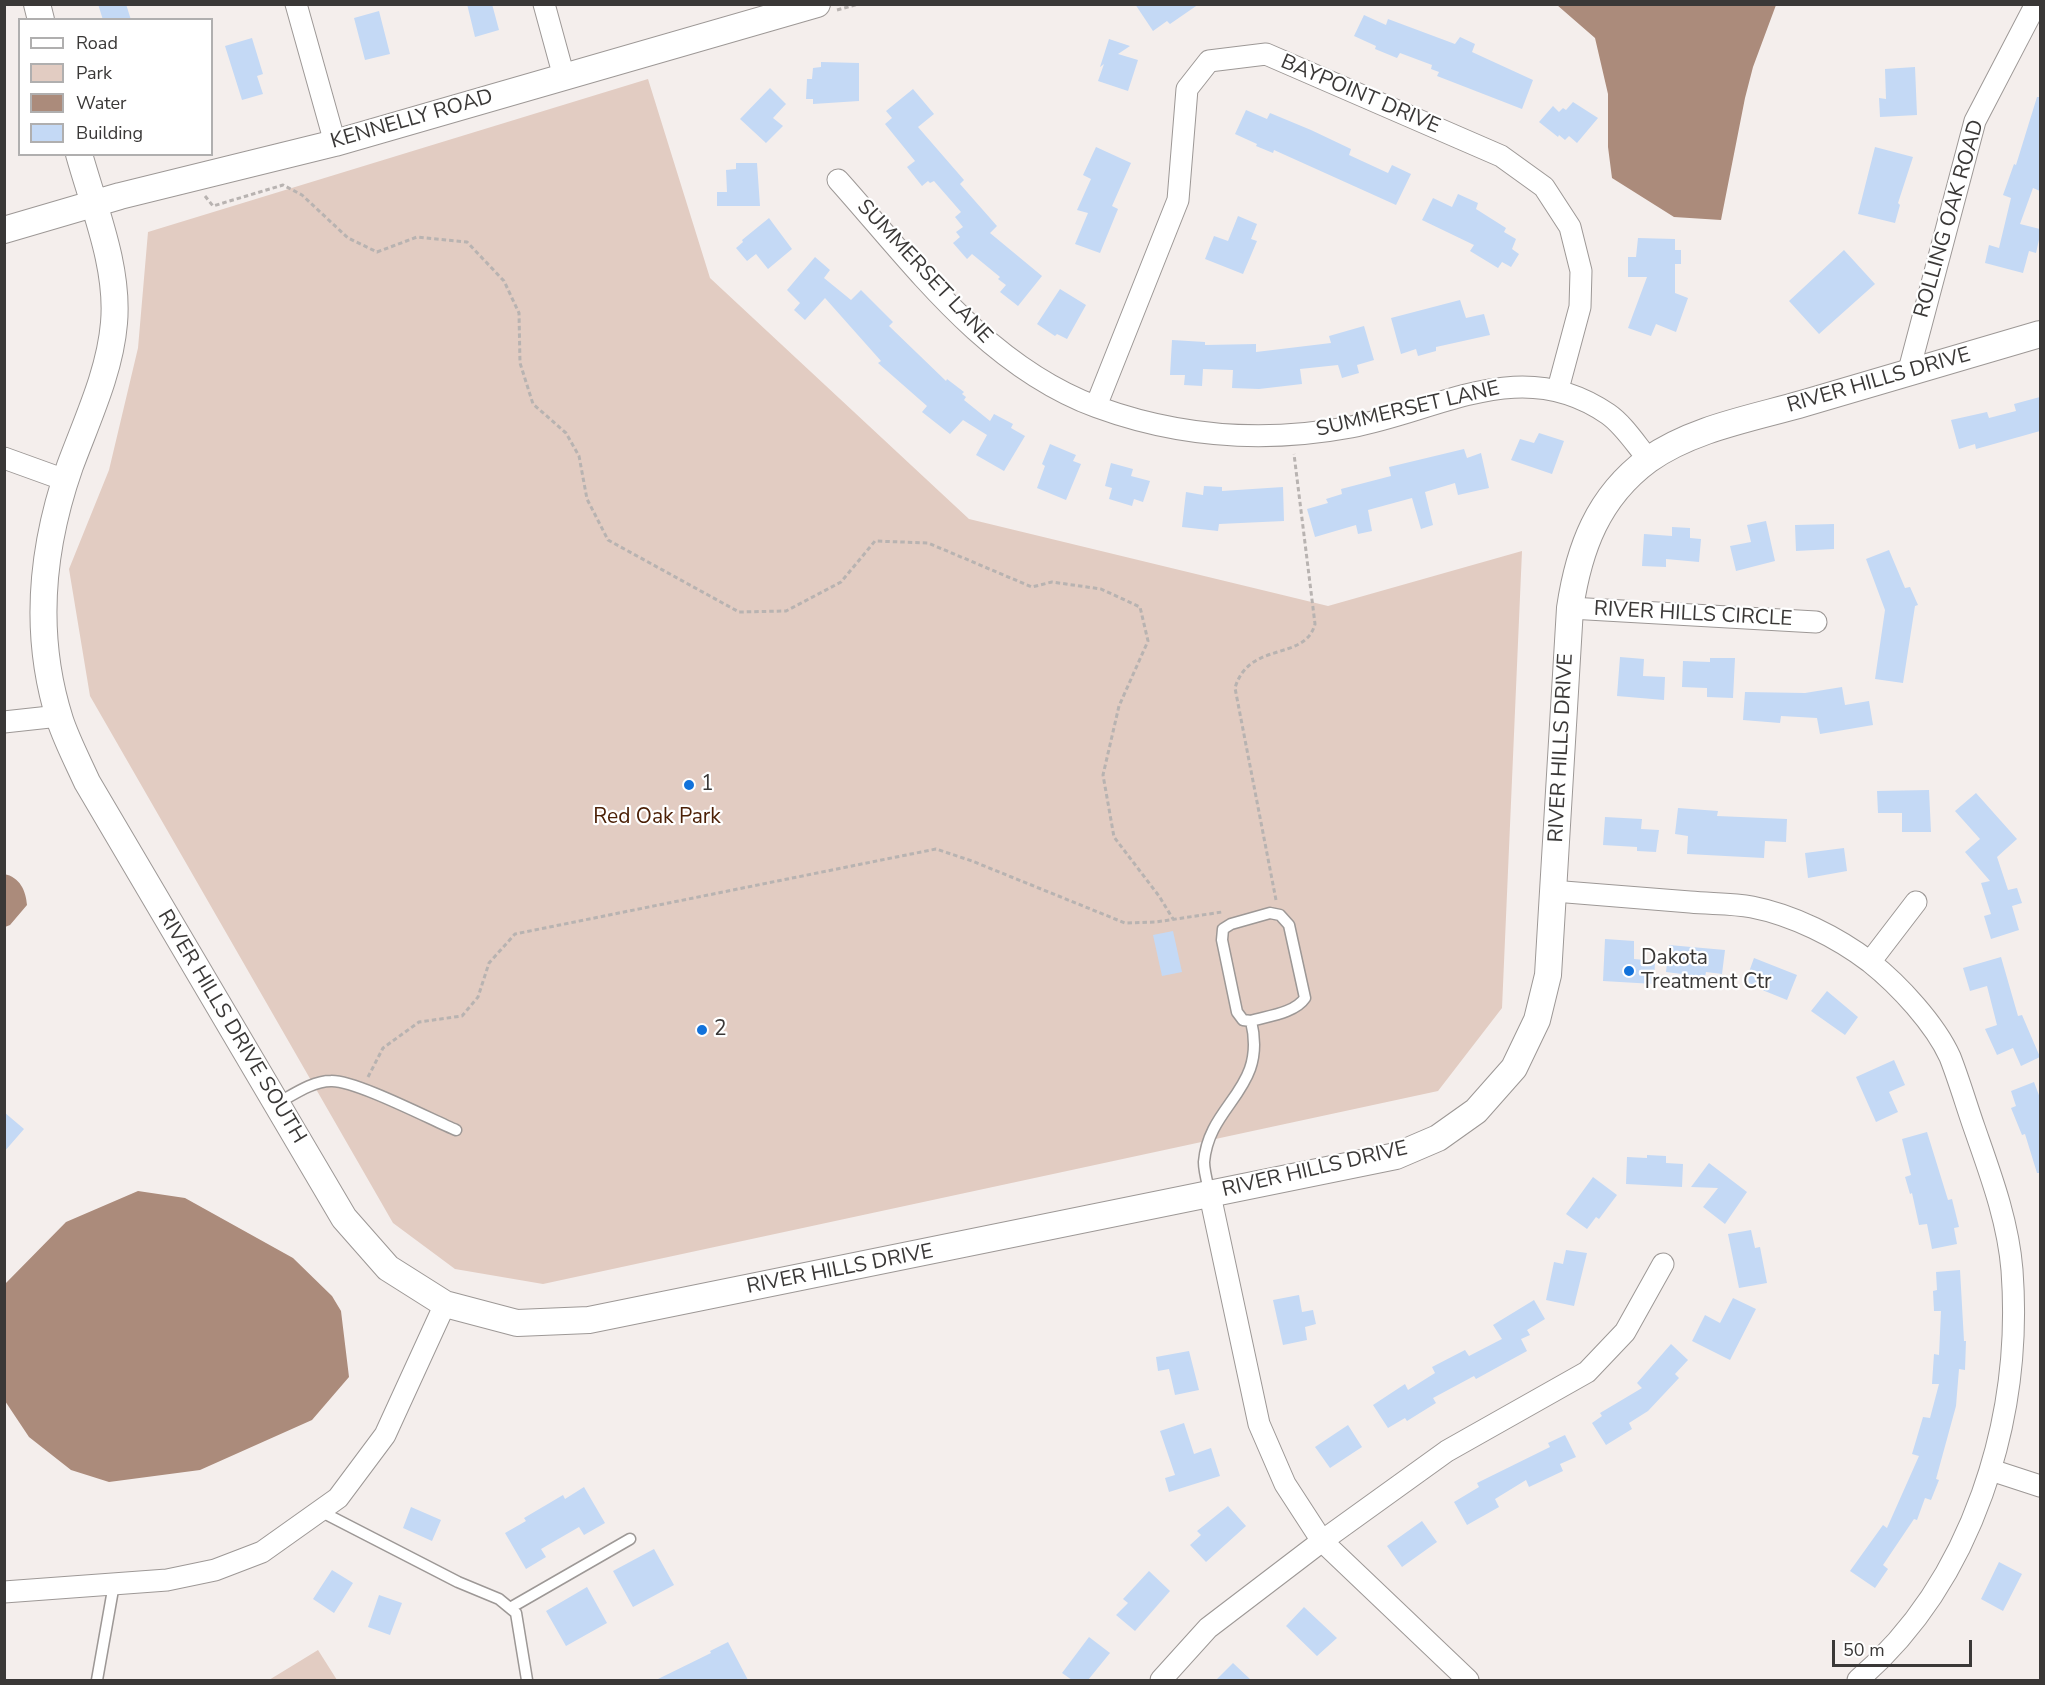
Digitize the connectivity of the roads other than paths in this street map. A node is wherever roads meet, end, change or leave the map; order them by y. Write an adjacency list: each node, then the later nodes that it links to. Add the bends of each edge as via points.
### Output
1 (296, 4): 6 (street)
2 (544, 4): 5 (street)
3 (817, 4): 5 (street, KENNELLY ROAD)
4 (2036, 4): 12 (street, ROLLING OAK ROAD, via 1975,121)
5 (564, 77): 6 (street, KENNELLY ROAD)
6 (334, 143): 9 (street, KENNELLY ROAD)
7 (80, 156): 9 (street, RIVER HILLS DRIVE SOUTH)
8 (838, 180): 14 (street, SUMMERSET LANE, via 974,331 1034,376)
9 (93, 204): 10 (street, KENNELLY ROAD); 17 (street, RIVER HILLS DRIVE SOUTH, via 111,271 114,322 106,365)
10 (4, 230)
11 (2040, 334): 12 (street, RIVER HILLS DRIVE)
12 (1908, 374): 16 (street, RIVER HILLS DRIVE, via 1702,433)
13 (1558, 389): 14 (street, SUMMERSET LANE, via 1498,386 1353,426 1272,437 1182,431); 14 (street, BAYPOINT DRIVE, via 1580,307 1581,271 1570,226 1544,187 1501,156 1266,54 1209,61 1187,89 1178,200); 16 (street, SUMMERSET LANE, via 1610,415)
14 (1096, 406)
15 (4, 458): 17 (street)
16 (1649, 460): 18 (street, RIVER HILLS DRIVE, via 1617,489 1592,525 1576,565)
17 (65, 480): 20 (street, RIVER HILLS DRIVE SOUTH, via 45,558 43,628)
18 (1570, 608): 19 (street, RIVER HILLS CIRCLE); 22 (street, RIVER HILLS DRIVE)
19 (1816, 622)
20 (59, 716): 21 (street); 26 (street, RIVER HILLS DRIVE SOUTH, via 87,782)
21 (4, 722)
22 (1554, 891): 24 (street, via 1752,907 1817,929); 28 (street, RIVER HILLS DRIVE, via 1548,975 1538,1020 1514,1068 1476,1111 1438,1138 1396,1156)
23 (1916, 902): 24 (street)
24 (1870, 962): 31 (street, via 1914,1004 1949,1055 1999,1197 2012,1267 2014,1339 2005,1410)
25 (1251, 1021): 25 (lane, via 1243,1020 1237,1012 1223,929 1270,913 1280,915 1289,925 1305,998 1292,1009); 28 (lane, via 1256,1049 1248,1077 1208,1146 1204,1164)
26 (276, 1104): 27 (lane, via 322,1082 334,1081 362,1089); 30 (street, RIVER HILLS DRIVE SOUTH, via 344,1218 388,1268)
27 (456, 1130)
28 (1210, 1195): 30 (street, RIVER HILLS DRIVE, via 589,1320 517,1323); 35 (street, via 1259,1424 1286,1484)
29 (1664, 1264): 35 (street, via 1625,1332 1587,1372 1447,1451)
30 (445, 1304): 33 (street, via 385,1435 338,1498)
31 (1991, 1470): 32 (street); 43 (street, via 1961,1543 1926,1605 1887,1655)
32 (2040, 1486)
33 (320, 1510): 36 (street, via 262,1552 215,1570 167,1580); 38 (lane)
34 (630, 1539): 38 (lane)
35 (1322, 1540): 41 (street, via 1208,1628); 42 (street)
36 (114, 1584): 37 (street); 39 (lane)
37 (4, 1592)
38 (510, 1608): 40 (lane, via 516,1613)
39 (97, 1680)
40 (527, 1680)
41 (1161, 1680)
42 (1468, 1680)
43 (1858, 1680)

